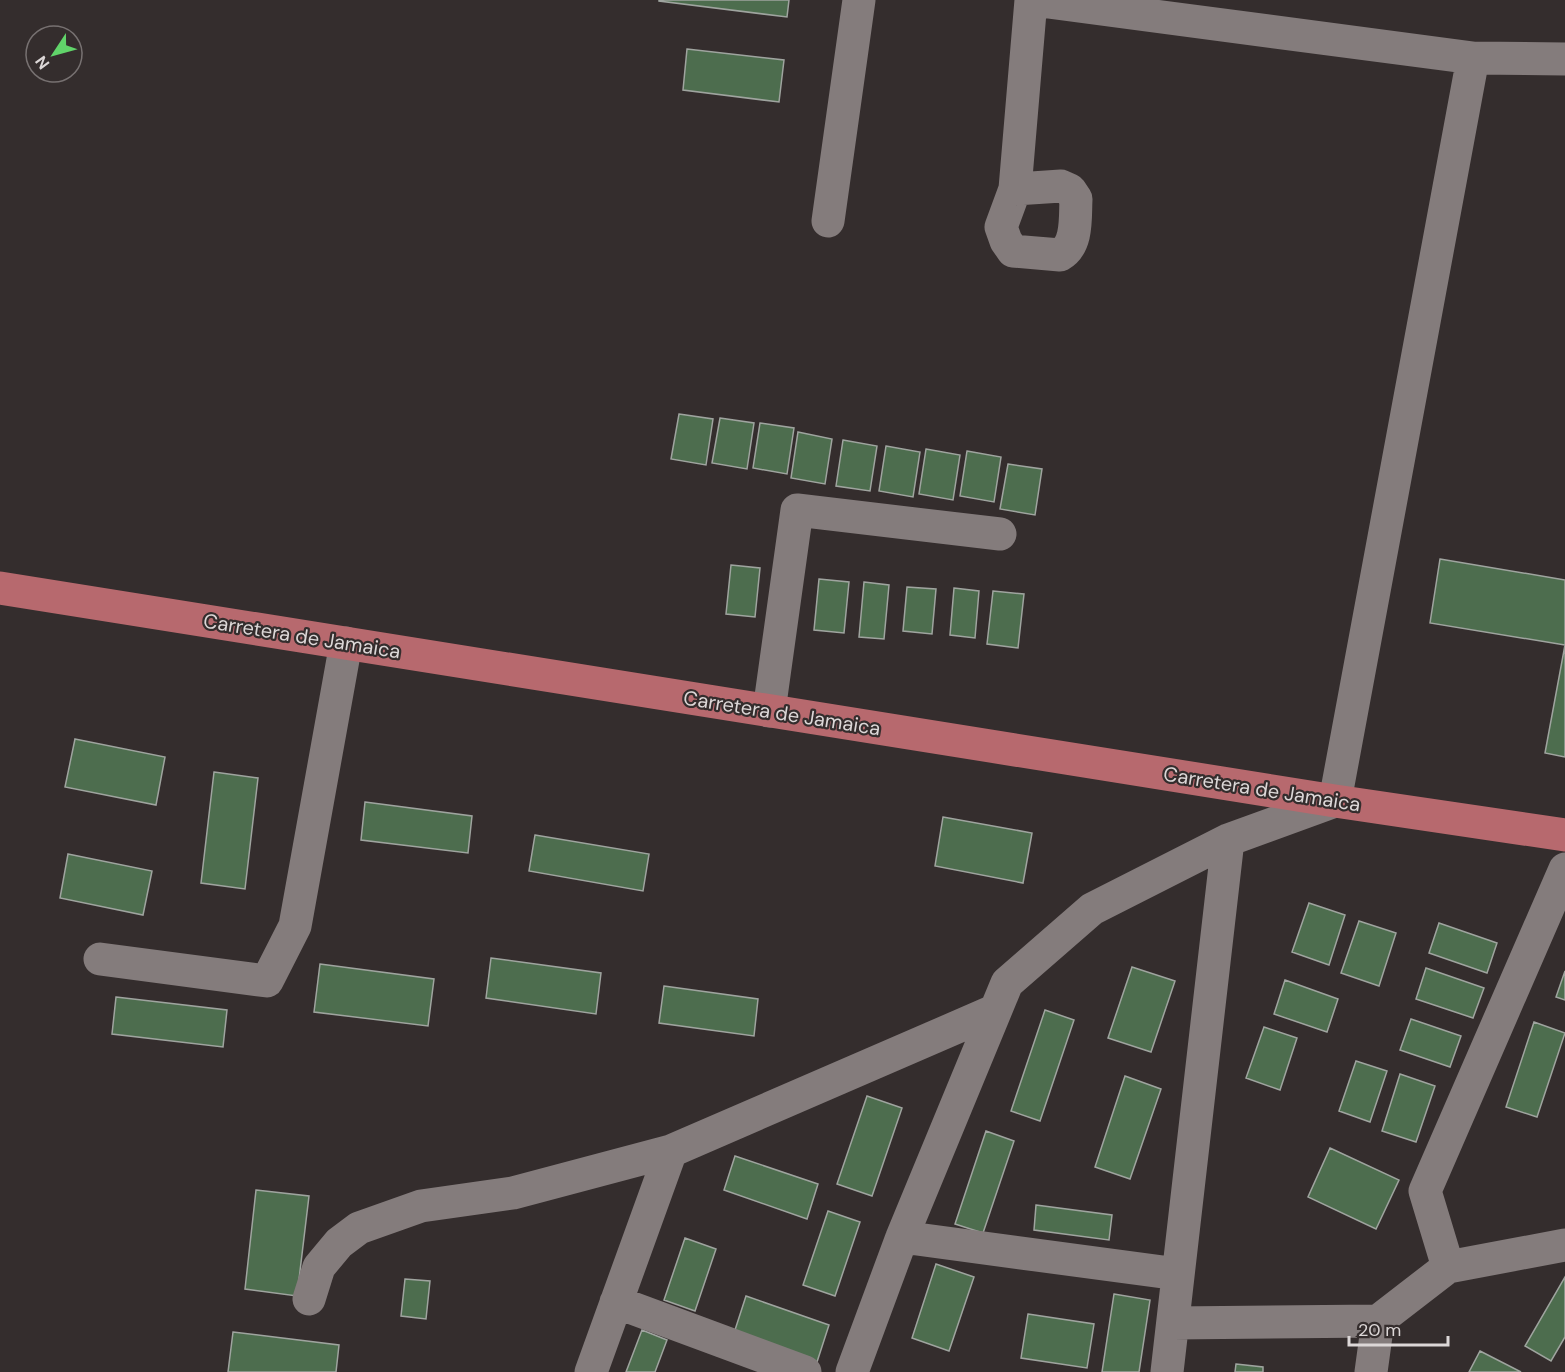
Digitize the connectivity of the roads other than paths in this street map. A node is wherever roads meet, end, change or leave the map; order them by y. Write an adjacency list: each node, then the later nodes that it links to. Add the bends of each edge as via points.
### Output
1 (859, 0): 6 (street)
2 (1032, 0): 3 (street); 5 (street)
3 (1473, 58): 4 (street); 11 (street)
4 (1565, 59)
5 (1015, 189)
6 (828, 222)
7 (1000, 534): 10 (street, via 797,510)
8 (0, 588): 9 (main road, Carretera de Jamaica)
9 (346, 643): 10 (main road, Carretera de Jamaica); 15 (street, via 295,926 267,981)
10 (769, 711): 11 (main road, Carretera de Jamaica)
11 (1335, 801): 12 (main road, Carretera de Jamaica); 13 (street)
12 (1565, 835)
13 (1228, 840): 16 (street, via 1092,909 1007,983); 21 (street)
14 (1565, 869): 20 (street, via 1425,1191)
15 (100, 959)
16 (994, 1011): 17 (street); 18 (street)
17 (671, 1152): 22 (street, via 513,1193 421,1206 359,1228 339,1243 319,1267); 23 (street)
18 (902, 1236): 21 (street); 28 (street)
19 (1565, 1245): 20 (street)
20 (1448, 1267): 24 (street)
21 (1178, 1274): 25 (street)
22 (309, 1299)
23 (615, 1302): 26 (street); 27 (street)
24 (1378, 1321): 25 (street); 30 (street)
25 (1173, 1323): 29 (street)
26 (591, 1372)
27 (805, 1372)
28 (852, 1372)
29 (1167, 1372)
30 (1371, 1372)

